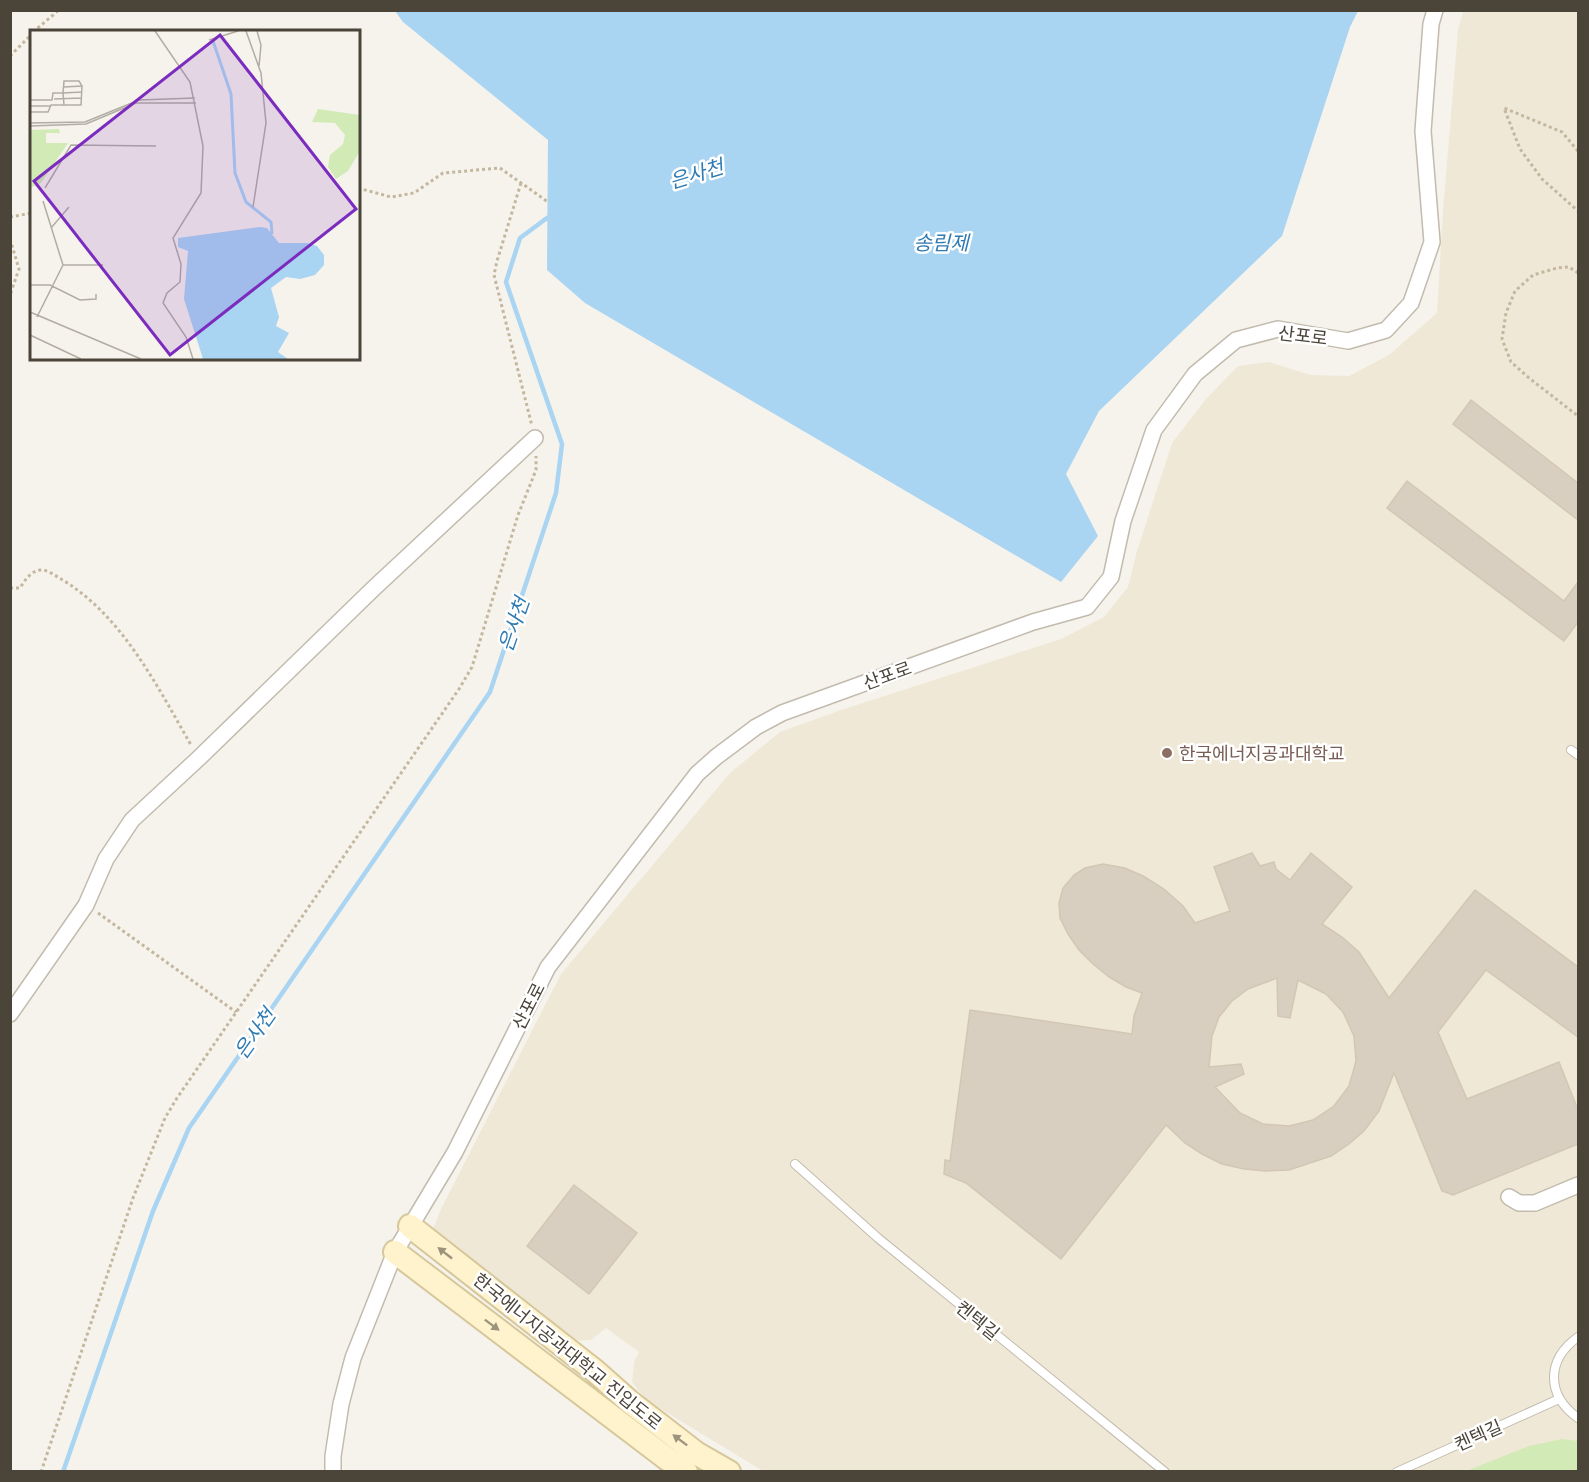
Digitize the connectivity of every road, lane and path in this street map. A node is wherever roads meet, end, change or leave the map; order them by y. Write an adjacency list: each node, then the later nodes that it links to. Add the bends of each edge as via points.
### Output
1 (59, 10): 3 (path)
2 (1435, 10): 26 (street, 산포로, via 1423,131 1432,242 1411,303 1386,330 1348,341 1278,329 1236,340 1195,374 1154,430 1123,521 1111,577 1087,607 1033,622 782,713 716,757 674,803 548,967 454,1152)
3 (34, 30)
4 (30, 34): 5 (path)
5 (10, 56)
6 (1578, 150): 10 (path, via 1562,132 1504,108 1520,149 1542,179)
7 (521, 183): 8 (path, via 500,168 443,174 414,193 391,197); 9 (path); 17 (path, via 494,275)
8 (360, 189)
9 (548, 202)
10 (1578, 211)
11 (30, 213): 12 (path)
12 (10, 217)
13 (10, 239): 15 (path, via 19,269)
14 (1578, 273): 16 (path, via 1569,267 1533,275 1515,291 1502,339 1511,362)
15 (10, 295)
16 (1578, 416)
17 (535, 438): 19 (street); 21 (path, via 536,470 518,515 472,667)
18 (10, 588): 19 (path, via 20,588 30,574 45,570 81,593 133,648)
19 (199, 758): 20 (street, via 124,830)
20 (86, 905): 21 (path); 22 (street)
21 (236, 1012): 31 (path, via 165,1118 146,1162)
22 (10, 1014)
23 (795, 1164): 35 (lane, 켄텍길, via 887,1246)
24 (1578, 1185): 25 (street, via 1535,1203 1519,1203)
25 (1509, 1197)
26 (410, 1226): 27 (street, 산포로); 34 (street, 한국에너지공과대학교 진입도로, one-way to 26, via 696,1453)
27 (395, 1252): 32 (street, 산포로, via 352,1358 341,1404); 33 (street, 한국에너지공과대학교 진입도로, one-way to 33)
28 (1578, 1337): 29 (lane, via 1559,1357 1554,1371)
29 (1559, 1399): 30 (lane); 36 (lane, 켄텍길)
30 (1578, 1418)
31 (41, 1472)
32 (333, 1472)
33 (686, 1472)
34 (729, 1472)
35 (1165, 1472)
36 (1397, 1472)

